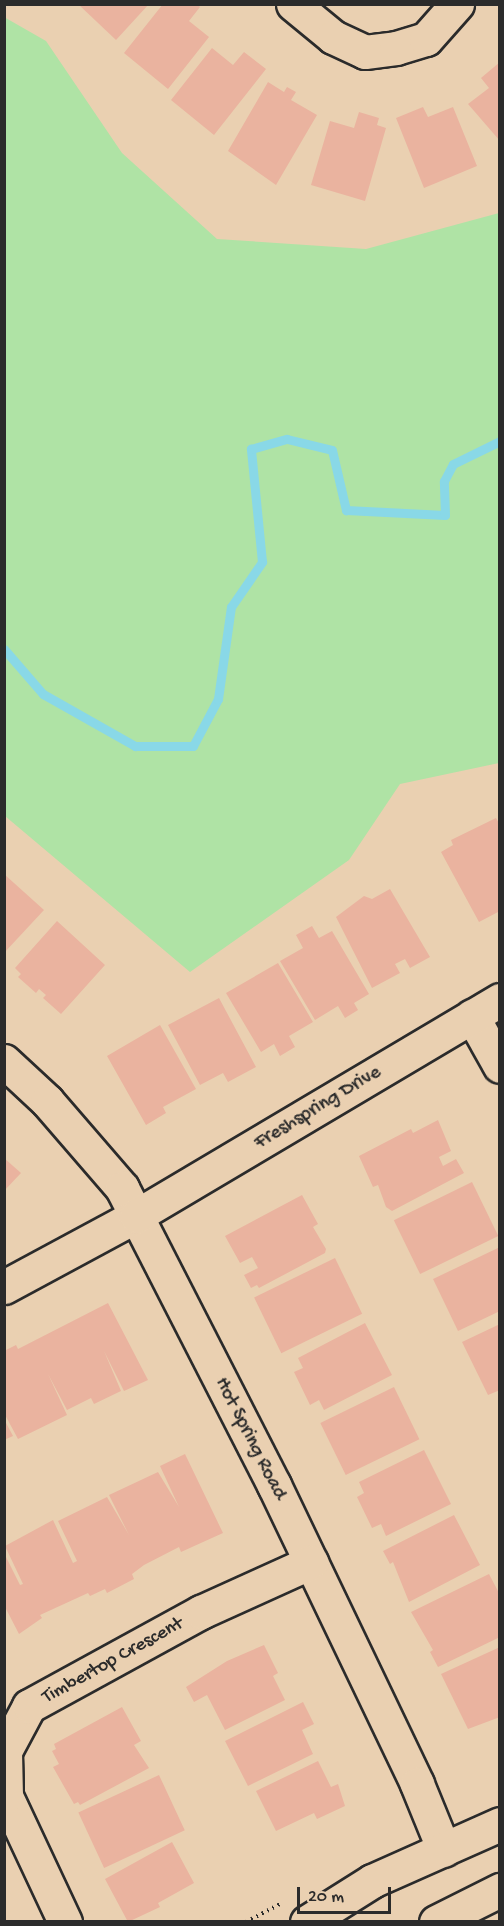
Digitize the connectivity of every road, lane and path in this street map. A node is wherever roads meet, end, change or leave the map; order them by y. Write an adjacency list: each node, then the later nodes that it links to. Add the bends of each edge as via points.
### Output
1 (293, 4): 2 (street, via 333,37 365,51 396,48 426,39)
2 (457, 4)
3 (500, 1000): 4 (street, Freshspring Drive)
4 (472, 1016): 6 (street); 7 (street, Freshspring Drive)
5 (4, 1061): 7 (street, Hot Spring Road, via 47,1101 122,1188)
6 (500, 1066)
7 (136, 1216): 8 (street); 9 (street, Hot Spring Road)
8 (4, 1287)
9 (311, 1562): 11 (street, Hot Spring Road, via 417,1784); 13 (street, Timbertop Crescent, via 201,1612 29,1706 5,1751 6,1796)
10 (500, 1824): 11 (street)
11 (444, 1850): 14 (street, via 372,1881)
12 (500, 1890): 15 (street)
13 (65, 1922)
14 (307, 1922)
15 (436, 1922)

